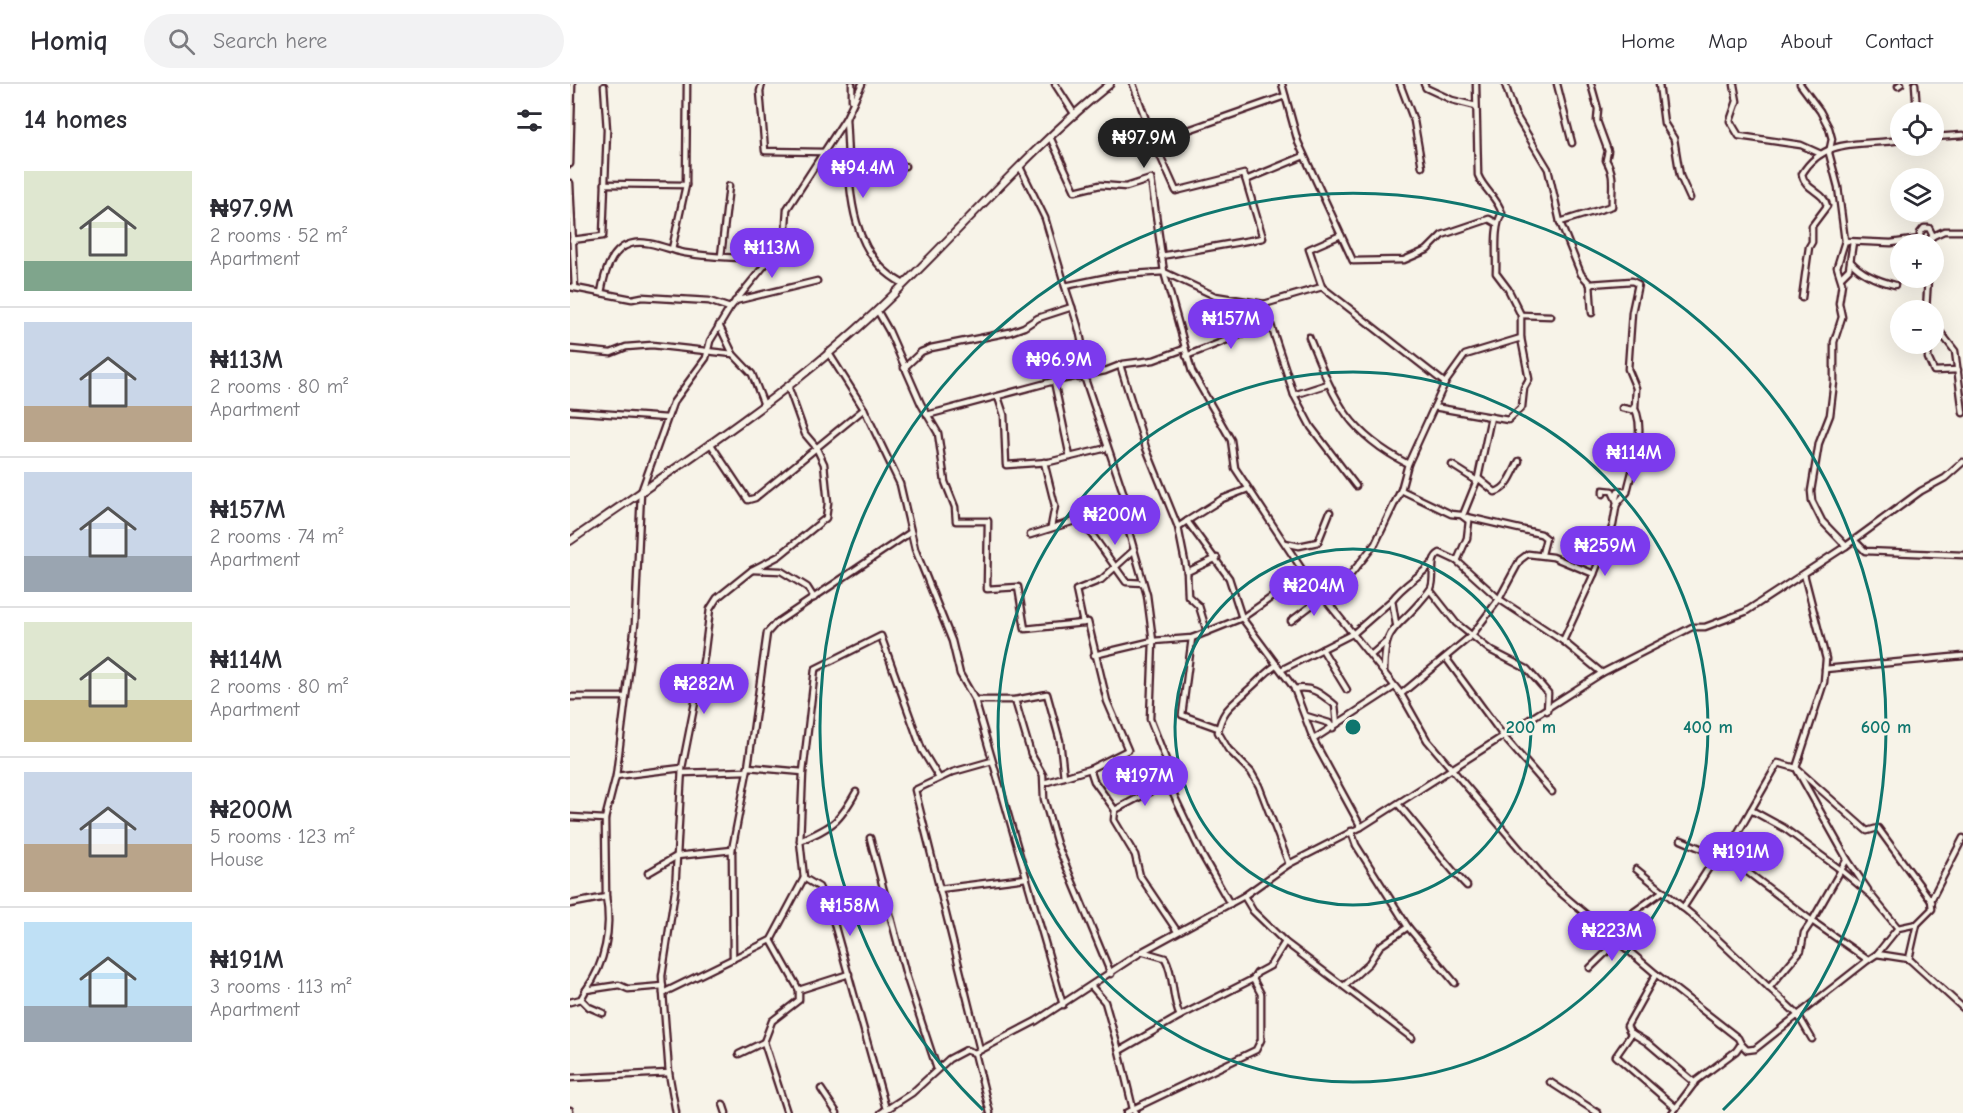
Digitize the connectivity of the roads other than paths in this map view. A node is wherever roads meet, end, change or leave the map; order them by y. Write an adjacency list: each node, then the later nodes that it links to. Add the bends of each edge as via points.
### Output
1 (687, 84): 45 (street)
2 (762, 84): 34 (street, via 765,151)
3 (852, 84): 23 (street)
4 (862, 84): 23 (street)
5 (1054, 84): 25 (street)
6 (1110, 84): 25 (street)
7 (1133, 84): 31 (street)
8 (1282, 84): 21 (street)
9 (1400, 84): 41 (street, via 1414,121)
10 (1424, 84): 24 (street, via 1452,100)
11 (1476, 84): 24 (street)
12 (1505, 84): 48 (street, via 1515,114 1548,169)
13 (1557, 84): 32 (street)
14 (1591, 84): 48 (street, via 1608,151 1606,160 1611,168 1612,206)
15 (1659, 84): 47 (street, via 1664,123 1674,139 1680,176)
16 (1800, 84): 33 (street, via 1825,118 1832,139)
17 (1916, 84): 22 (street)
18 (1734, 85): 35 (street, via 1737,101 1730,120 1739,136 1807,146)
19 (604, 86): 44 (street)
20 (571, 88): 37 (street)
21 (1285, 96): 31 (street); 36 (street)
22 (1917, 102)
23 (852, 103): 26 (street)
24 (1476, 106): 49 (street, via 1478,175 1498,200 1502,213)
25 (1075, 115): 29 (street)
26 (846, 118): 34 (street); 38 (street)
27 (1963, 135): 28 (street)
28 (1944, 136)
29 (1050, 137): 40 (street); 61 (street, via 1075,191 1100,185 1126,186 1151,179)
30 (1890, 141): 33 (street)
31 (1154, 142): 42 (street, via 1176,191 1244,174)
32 (1572, 143)
33 (1830, 147): 35 (street); 56 (street)
34 (824, 152): 62 (street, via 787,209 785,240)
35 (1821, 154): 74 (street, via 1802,174 1808,188 1824,198 1827,206 1811,230)
36 (1304, 156): 42 (street); 54 (street)
37 (570, 164)
38 (849, 164): 39 (street); 67 (street, via 853,207 864,243 883,271)
39 (905, 166)
40 (1020, 167): 67 (street); 70 (street, via 1045,218)
41 (1422, 167)
42 (1246, 180): 61 (street, via 1263,238)
43 (570, 183): 55 (street)
44 (605, 184): 45 (street); 55 (street, via 603,236)
45 (686, 185): 59 (street)
46 (729, 186): 60 (street)
47 (1690, 198)
48 (1560, 222): 68 (street, via 1581,274)
49 (1496, 223): 54 (street, via 1489,219 1458,228 1442,235 1427,250 1391,262 1353,261); 81 (street, via 1496,273)
50 (1963, 231): 53 (street)
51 (1920, 234): 52 (street, via 1924,228)
52 (1932, 234)
53 (1937, 234)
54 (1341, 235): 72 (street, via 1309,249)
55 (572, 240): 71 (street)
56 (1845, 241): 57 (street); 65 (street, via 1837,267)
57 (1853, 242): 58 (street); 63 (street)
58 (1890, 243)
59 (672, 249): 60 (street); 73 (street, via 641,243 624,246 612,259)
60 (721, 256): 62 (street)
61 (1161, 256): 64 (street)
62 (768, 260): 75 (street)
63 (1851, 262): 65 (street); 69 (street, via 1860,271)
64 (1164, 272): 70 (street); 76 (street, via 1215,296); 89 (street)
65 (1841, 277): 143 (street, via 1842,317 1834,342 1830,416 1819,443 1811,491 1822,521)
66 (817, 280): 75 (street)
67 (902, 284): 79 (street)
68 (1590, 284): 80 (street); 108 (street, via 1638,284 1628,369 1635,388)
69 (1890, 284)
70 (1065, 286): 77 (street)
71 (571, 288): 73 (street)
72 (1322, 288): 76 (street); 100 (street)
73 (601, 293): 78 (street, via 632,299 709,301)
74 (1802, 298)
75 (735, 301): 78 (street)
76 (1264, 304): 83 (street)
77 (1072, 307): 96 (street, via 1010,332 932,348 921,352); 98 (street, via 1084,355)
78 (730, 308): 84 (street)
79 (877, 310): 91 (street); 96 (street)
80 (1592, 313)
81 (1521, 315): 82 (street); 86 (street)
82 (1551, 316)
83 (1268, 324): 94 (street); 103 (street)
84 (719, 325): 90 (street); 92 (street)
85 (1309, 337): 101 (street)
86 (1521, 338): 100 (street, via 1465,355); 113 (street, via 1529,379 1522,407 1508,420)
87 (1944, 338): 97 (street, via 1954,351)
88 (570, 349): 90 (street, via 611,353 626,347 652,345)
89 (1184, 349): 94 (street); 95 (street, via 1154,360)
90 (708, 352): 92 (street); 114 (street)
91 (828, 352): 102 (street); 109 (street)
92 (733, 354): 105 (street, via 752,374)
93 (1928, 354): 97 (street, via 1934,371)
94 (1186, 356): 126 (street, via 1231,440 1233,464)
95 (1119, 365): 98 (street); 137 (street, via 1163,496)
96 (904, 368): 112 (street)
97 (1958, 370): 111 (street)
98 (1082, 377): 99 (street); 117 (street)
99 (1054, 381): 104 (street); 118 (street)
100 (1445, 382): 106 (street)
101 (1328, 384): 103 (street); 122 (street, via 1339,405 1365,437)
102 (788, 386): 105 (street); 116 (street, via 805,434)
103 (1294, 395): 125 (street, via 1311,427)
104 (998, 397): 112 (street); 120 (street, via 1004,415 1006,465)
105 (764, 405): 115 (street)
106 (1434, 407): 113 (street); 122 (street)
107 (1622, 408): 108 (street)
108 (1635, 408): 129 (street, via 1639,420 1638,450)
109 (864, 409): 116 (street); 138 (street, via 900,484)
110 (570, 411): 114 (street)
111 (1963, 412)
112 (927, 415): 165 (street, via 940,441 945,482 956,521 988,521 987,589 1018,587 1025,629)
113 (1491, 417): 124 (street)
114 (667, 418): 128 (street)
115 (710, 443): 116 (street, via 748,500); 128 (street)
116 (816, 447): 151 (street, via 824,465 826,518 779,556)
117 (1107, 448): 118 (street); 144 (street, via 1125,498 1123,511)
118 (1070, 457): 120 (street)
119 (1519, 461): 124 (street, via 1506,486 1499,491)
120 (1044, 462): 136 (street, via 1055,506)
121 (1963, 462): 141 (street)
122 (1408, 464): 127 (street)
123 (1452, 465): 124 (street)
124 (1477, 480): 134 (street)
125 (1356, 486)
126 (1248, 489): 135 (street, via 1222,499); 142 (street)
127 (1401, 490): 134 (street, via 1451,514); 160 (street, via 1375,544)
128 (641, 492): 140 (street); 188 (street, via 635,624)
129 (1627, 492): 131 (street, via 1618,491); 132 (street)
130 (1603, 494): 131 (street, via 1603,490 1612,491)
131 (1616, 498): 132 (street)
132 (1617, 504): 155 (street)
133 (1330, 512): 142 (street, via 1318,542 1299,546)
134 (1464, 516): 145 (street, via 1541,534 1546,538); 148 (street, via 1470,525)
135 (1188, 520): 137 (street); 147 (street)
136 (1051, 527): 139 (street); 150 (street, via 1081,519)
137 (1178, 527): 152 (street)
138 (911, 532): 159 (street); 189 (street, via 952,641 960,674)
139 (1030, 535)
140 (571, 539)
141 (1854, 540): 143 (street); 146 (street, via 1865,551)
142 (1285, 543): 153 (street)
143 (1846, 546): 156 (street)
144 (1133, 551): 150 (street); 157 (street)
145 (1542, 554): 155 (street); 161 (street, via 1527,554 1520,560)
146 (1963, 555)
147 (1217, 558): 152 (street); 163 (street, via 1229,578)
148 (1457, 561): 149 (street, via 1440,553); 161 (street)
149 (1433, 562): 154 (street); 158 (street)
150 (1117, 567): 157 (street, via 1126,582); 165 (street, via 1101,580 1076,590)
151 (752, 570): 159 (street, via 782,571 807,587); 202 (street, via 717,598 710,609)
152 (1187, 572): 167 (street, via 1188,596 1198,606)
153 (1305, 574): 160 (street); 163 (street)
154 (1422, 574): 158 (street); 162 (street, via 1403,585)
155 (1594, 574): 172 (street)
156 (1804, 574): 180 (street, via 1826,659); 182 (street, via 1745,612 1705,627 1692,627)
157 (1143, 583): 171 (street)
158 (1431, 588): 166 (street, via 1407,617); 169 (street, via 1450,617)
159 (814, 597): 199 (street, via 767,633)
160 (1326, 597): 164 (street); 168 (street)
161 (1499, 599): 169 (street); 172 (street)
162 (1392, 600): 166 (street); 168 (street)
163 (1242, 618): 167 (street); 179 (street)
164 (1291, 621)
165 (1083, 623): 175 (street, via 1088,622)
166 (1396, 624): 173 (street)
167 (1207, 632): 170 (street)
168 (1354, 633): 174 (street); 176 (street)
169 (1472, 635): 178 (street); 191 (street, via 1490,650 1527,669 1548,693)
170 (1192, 638): 171 (street); 194 (street, via 1182,715)
171 (1154, 641): 175 (street); 208 (street, via 1150,719 1172,775)
172 (1563, 641): 182 (street)
173 (1386, 642): 176 (street); 181 (street)
174 (1322, 649): 179 (street); 185 (street)
175 (1094, 655): 200 (street, via 1107,701 1128,750)
176 (1371, 656): 181 (street)
177 (1963, 656): 180 (street)
178 (1446, 658): 186 (street); 195 (street)
179 (1279, 667): 184 (street); 194 (street, via 1262,673 1249,690 1229,704)
180 (1825, 669): 198 (street)
181 (1384, 672): 183 (street)
182 (1602, 673): 191 (street)
183 (1394, 687): 186 (street); 193 (street)
184 (1294, 689): 192 (street); 193 (street, via 1316,689 1335,705)
185 (1347, 690)
186 (1401, 694): 201 (street, via 1427,740)
187 (570, 697): 188 (street)
188 (624, 697): 204 (street)
189 (975, 700): 190 (street); 197 (street)
190 (1015, 700): 205 (street, via 1047,694); 207 (street)
191 (1547, 711): 195 (street)
192 (1305, 715): 193 (street); 196 (street)
193 (1335, 726): 196 (street)
194 (1218, 728): 226 (street, via 1222,741 1259,786)
195 (1504, 737): 201 (street); 210 (street)
196 (1314, 740): 216 (street)
197 (992, 761): 206 (street); 231 (street)
198 (1796, 768): 213 (street, via 1778,763); 225 (street); 238 (street, via 1867,831 1878,828)
199 (747, 769): 202 (street); 203 (street); 222 (street)
200 (1089, 769): 205 (street); 212 (street)
201 (1450, 769): 211 (street); 248 (street, via 1548,882)
202 (682, 771): 204 (street); 223 (street)
203 (803, 772): 206 (street, via 815,669 881,636 922,750); 221 (street)
204 (616, 776): 215 (street)
205 (1064, 777): 207 (street)
206 (939, 778): 233 (street, via 915,790)
207 (1044, 783): 257 (street, via 1044,799 1057,844)
208 (1169, 785): 212 (street); 240 (street)
209 (856, 792): 221 (street, via 832,826)
210 (1552, 792)
211 (1398, 804): 216 (street); 232 (street)
212 (1115, 810): 246 (street, via 1114,820 1135,855 1140,876)
213 (1752, 810): 224 (street); 228 (street)
214 (570, 817): 215 (street)
215 (605, 819): 237 (street)
216 (1361, 826): 217 (street)
217 (1351, 831): 226 (street); 244 (street)
218 (870, 838): 283 (street, via 906,975)
219 (1963, 838): 238 (street)
220 (1681, 840): 224 (street)
221 (800, 841): 230 (street)
222 (732, 850): 223 (street); 253 (street)
223 (677, 856): 229 (street); 261 (street)
224 (1723, 856): 241 (street, via 1708,869); 242 (street)
225 (1847, 859): 228 (street); 235 (street)
226 (1289, 864): 236 (street)
227 (1636, 869): 234 (street)
228 (1841, 870): 235 (street); 242 (street)
229 (648, 873)
230 (804, 878): 247 (street); 256 (street, via 819,887 826,900)
231 (1026, 878): 233 (street); 270 (street)
232 (1467, 886)
233 (939, 889): 281 (street)
234 (1663, 891): 241 (street); 248 (street, via 1631,914)
235 (1871, 895): 245 (street)
236 (1244, 896): 240 (street); 249 (street, via 1252,911)
237 (606, 897): 239 (street); 265 (street, via 604,955)
238 (1932, 902): 243 (street, via 1932,909)
239 (570, 904)
240 (1230, 904): 246 (street)
241 (1683, 908): 264 (street)
242 (1812, 921): 254 (street); 264 (street, via 1804,933 1801,950)
243 (1917, 924): 245 (street); 252 (street)
244 (1408, 927): 260 (street); 262 (street, via 1380,946 1370,963)
245 (1898, 928): 251 (street)
246 (1177, 931): 250 (street)
247 (771, 940): 253 (street); 266 (street)
248 (1618, 940): 255 (street); 258 (street)
249 (1285, 942): 259 (street, via 1270,966); 262 (street)
250 (1143, 951): 257 (street); 274 (street, via 1165,958)
251 (1877, 954): 252 (street); 254 (street)
252 (1909, 958): 271 (street)
253 (733, 959): 267 (street)
254 (1868, 960): 273 (street)
255 (1590, 968)
256 (849, 974): 266 (street); 291 (street)
257 (1111, 974): 263 (street)
258 (1656, 974): 275 (street, via 1628,1021); 279 (street)
259 (1253, 979): 274 (street); 292 (street, via 1261,994 1261,1040 1256,1050)
260 (1455, 983)
261 (663, 986): 265 (street, via 628,989 619,984); 267 (street)
262 (1344, 986): 276 (street)
263 (1092, 987): 270 (street); 280 (street, via 1105,1002)
264 (1769, 988): 273 (street)
265 (586, 990): 268 (street)
266 (799, 990): 278 (street, via 799,1000 772,1021)
267 (663, 993): 284 (street)
268 (580, 999): 269 (street); 272 (street)
269 (570, 1002)
270 (1063, 1005): 281 (street)
271 (1963, 1008)
272 (603, 1013)
273 (1798, 1015): 277 (street); 279 (street, via 1755,1049 1746,1050)
274 (1180, 1016): 280 (street)
275 (1632, 1033): 287 (street); 290 (street, via 1616,1056)
276 (1412, 1038)
277 (1812, 1039)
278 (764, 1042): 282 (street); 295 (street)
279 (1741, 1044): 287 (street)
280 (1119, 1051): 292 (street)
281 (978, 1052): 283 (street, via 966,1050); 298 (street)
282 (739, 1054)
283 (937, 1069): 291 (street, via 912,1093)
284 (669, 1073): 285 (street); 293 (street)
285 (570, 1078)
286 (1550, 1082): 300 (street)
287 (1695, 1083): 290 (street)
288 (821, 1089): 296 (street)
289 (723, 1104): 294 (street)
290 (1676, 1108): 301 (street)
291 (886, 1109): 297 (street)
292 (1134, 1111): 299 (street)
293 (676, 1113)
294 (726, 1113)
295 (787, 1113)
296 (837, 1113)
297 (881, 1113)
298 (990, 1113)
299 (1126, 1113)
300 (1598, 1113)
301 (1672, 1113)

